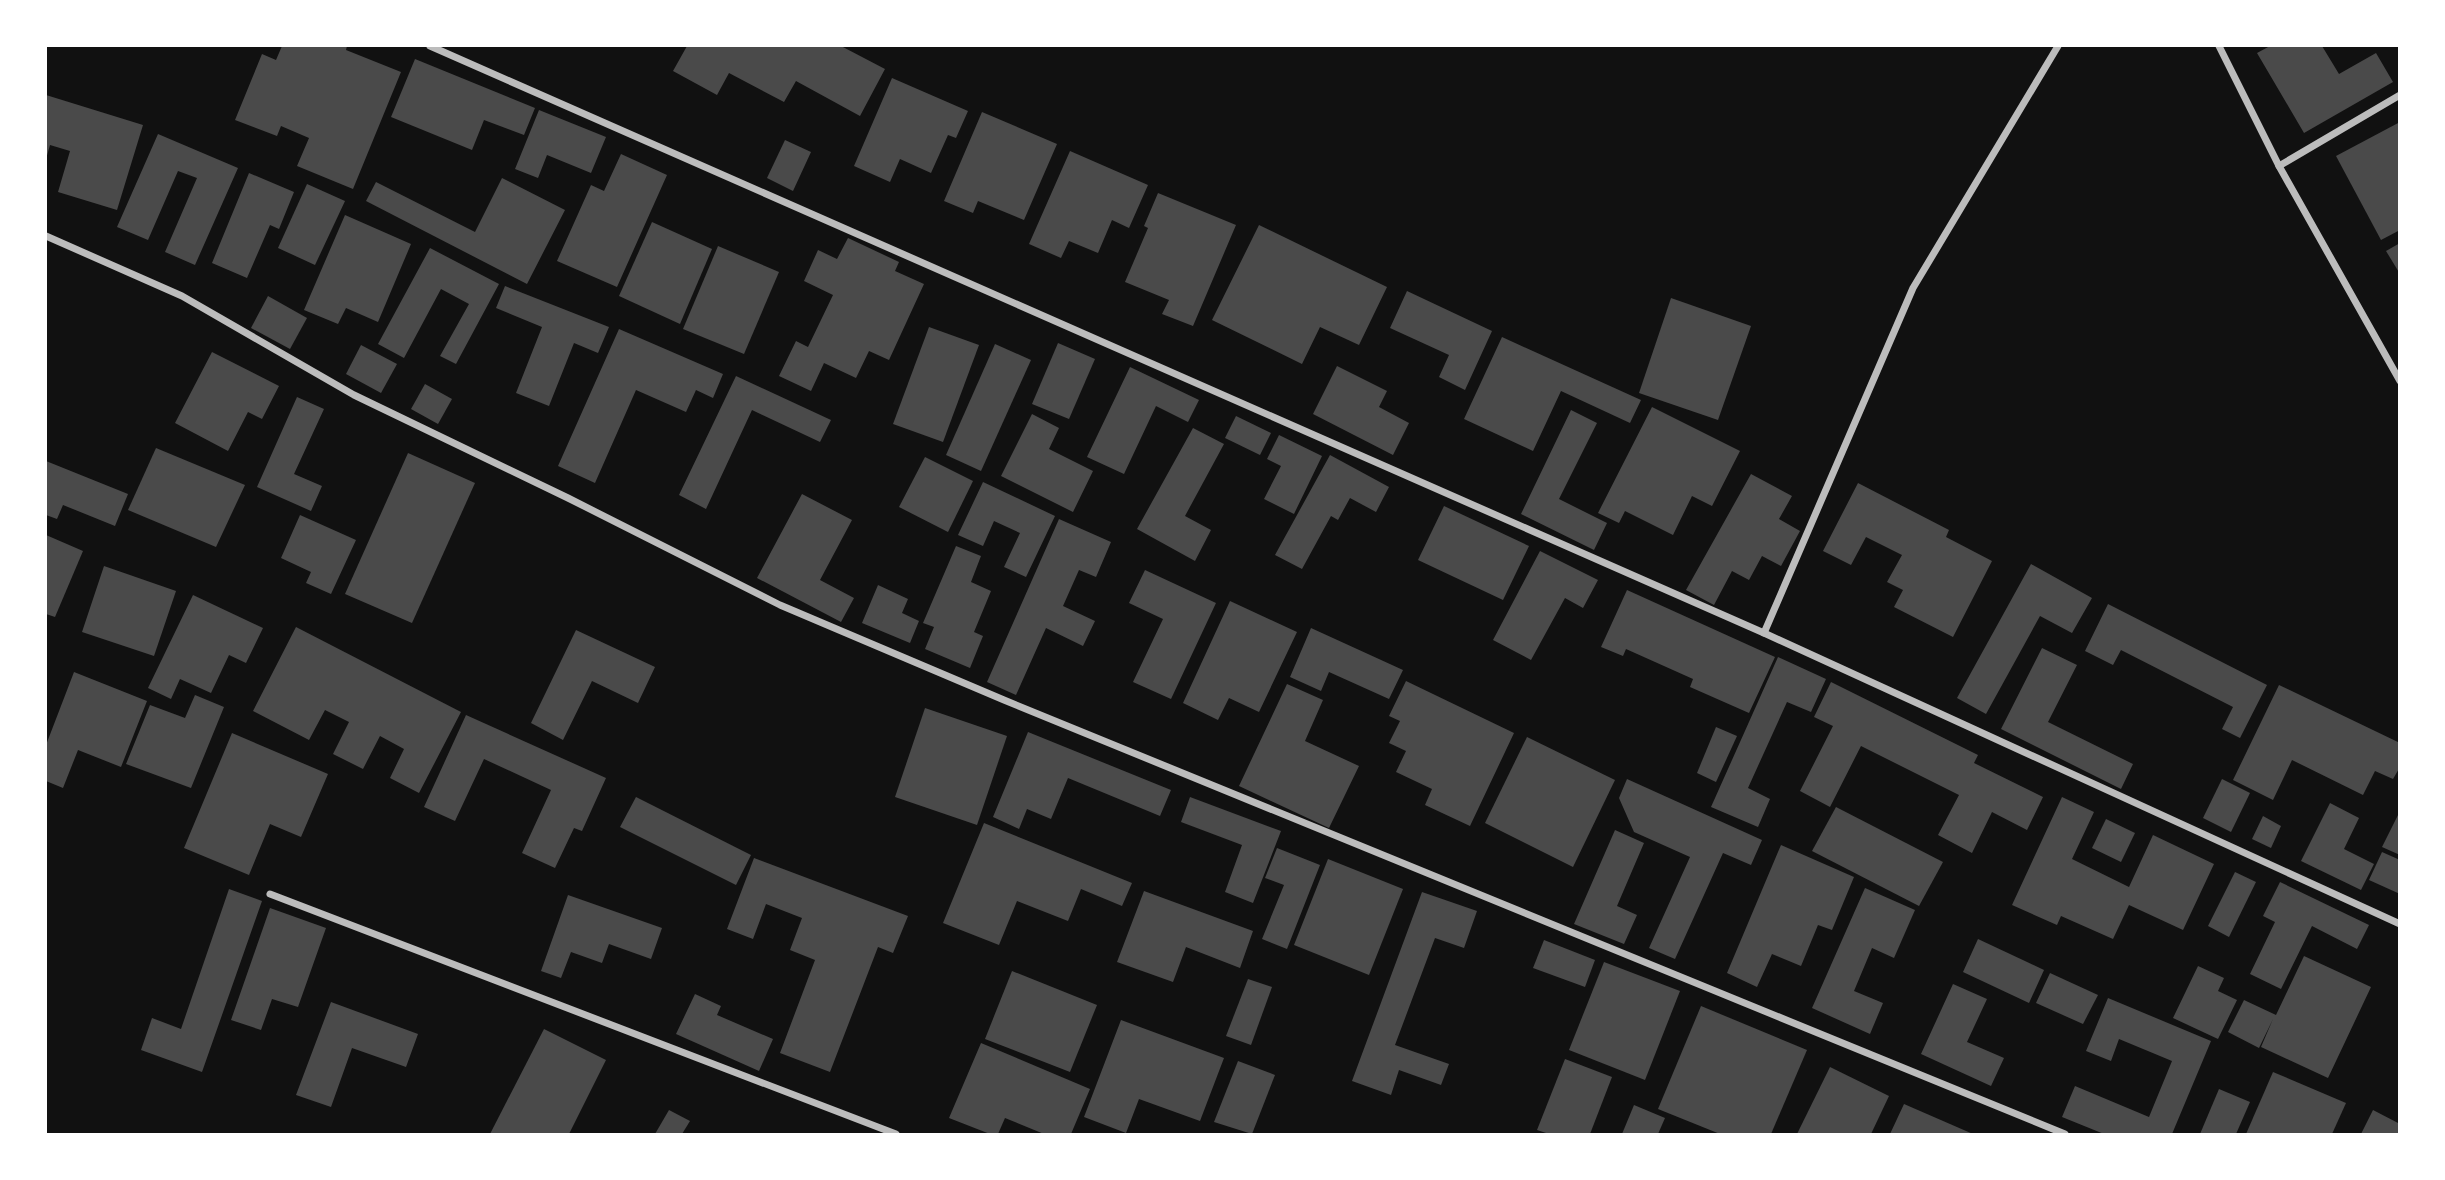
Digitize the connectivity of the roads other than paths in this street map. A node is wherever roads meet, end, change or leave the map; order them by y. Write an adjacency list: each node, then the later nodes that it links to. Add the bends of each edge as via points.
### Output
1 (430, 46): 8 (street)
2 (2058, 46): 8 (street, via 1913,288)
3 (2219, 46): 5 (street)
4 (2399, 95): 5 (street)
5 (2279, 166): 7 (street)
6 (46, 236): 12 (street, via 182,296 354,396 780,605)
7 (2399, 381)
8 (1763, 633): 10 (street)
9 (270, 894): 11 (street)
10 (2399, 924)
11 (896, 1135)
12 (2065, 1135)

